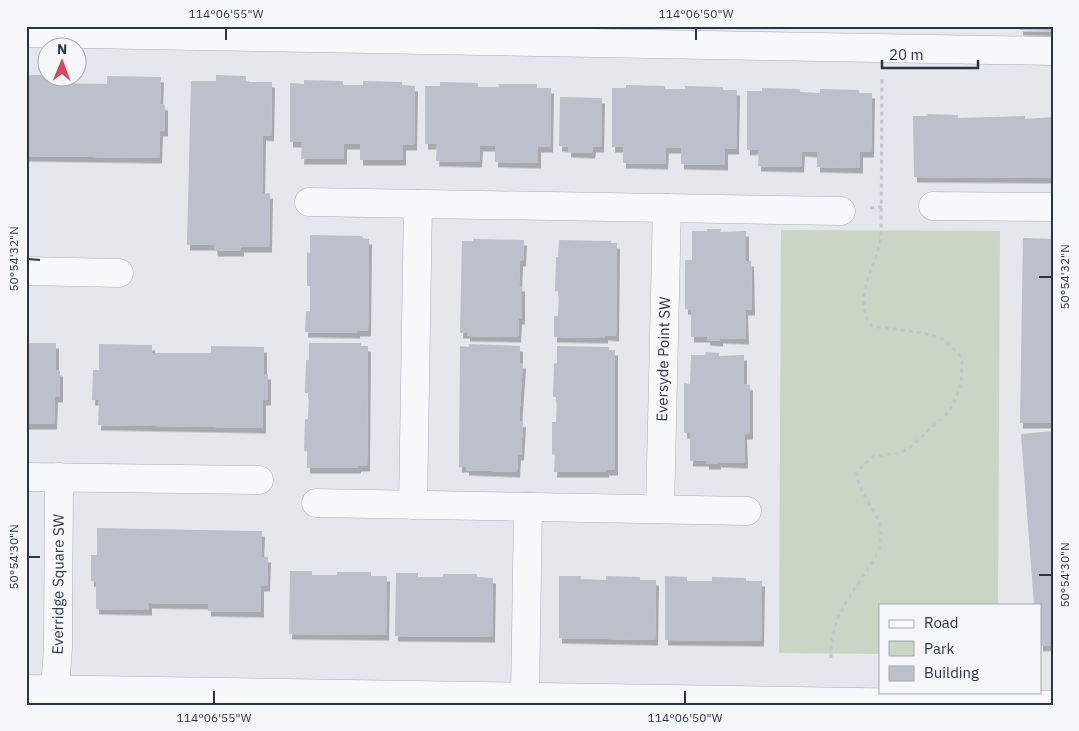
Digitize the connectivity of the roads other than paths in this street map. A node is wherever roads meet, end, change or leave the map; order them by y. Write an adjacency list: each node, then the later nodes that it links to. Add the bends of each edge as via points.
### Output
1 (26, 33): 2 (street, via 884,48)
2 (951, 38): 3 (street)
3 (1053, 51)
4 (309, 202): 5 (street)
5 (418, 204): 8 (street); 16 (street)
6 (933, 206): 7 (street)
7 (1053, 207)
8 (667, 208): 9 (street); 18 (street, Eversyde Point SW)
9 (841, 211)
10 (26, 271): 11 (street)
11 (119, 273)
12 (26, 477): 13 (street)
13 (59, 477): 14 (street); 21 (street, Everridge Square SW)
14 (260, 480)
15 (316, 503): 16 (street)
16 (413, 505): 17 (street)
17 (528, 507): 18 (street); 22 (street)
18 (660, 509): 19 (street)
19 (748, 511)
20 (26, 689): 21 (street)
21 (55, 690): 23 (street)
22 (525, 696): 24 (street); 25 (street)
23 (161, 698): 24 (street)
24 (418, 701)
25 (1053, 704)

